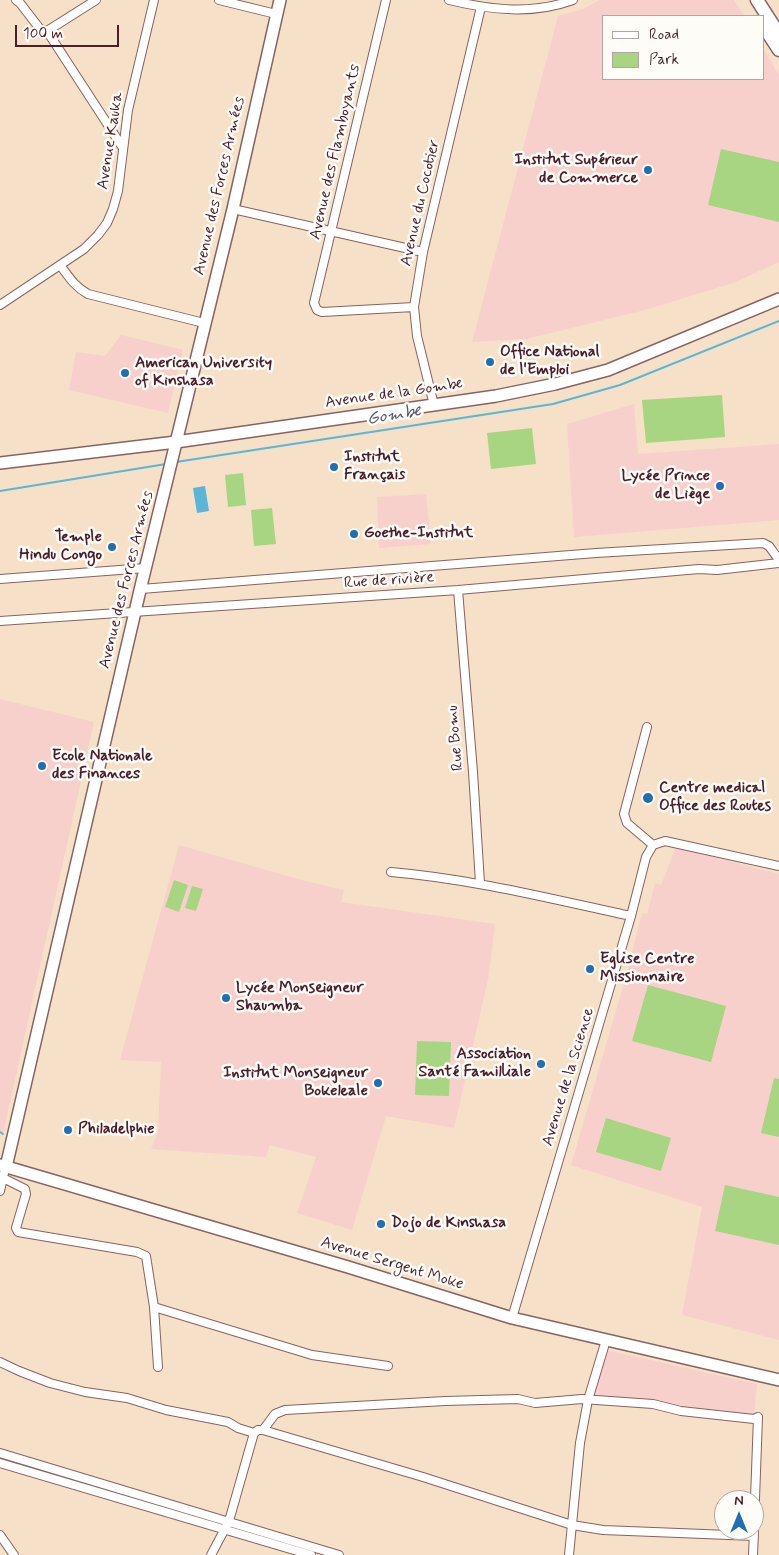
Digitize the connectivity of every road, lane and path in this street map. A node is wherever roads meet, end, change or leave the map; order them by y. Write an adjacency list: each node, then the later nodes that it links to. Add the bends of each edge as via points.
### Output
1 (16, 0): 15 (street, via 40,29)
2 (96, 0): 15 (street)
3 (154, 0): 18 (street, Avenue Kauka, via 128,110)
4 (219, 0): 12 (street)
5 (280, 0): 12 (street, Avenue des Forces Armées)
6 (386, 0): 20 (street, Avenue des Flamboyants)
7 (449, 0): 11 (street)
8 (574, 0): 11 (street, via 534,10)
9 (747, 0): 13 (main road)
10 (757, 0): 16 (main road)
11 (481, 7): 21 (street, Avenue du Cocotier)
12 (276, 14): 19 (street, Avenue des Forces Armées)
13 (756, 15)
14 (764, 27): 17 (main road)
15 (47, 31): 18 (street)
16 (779, 34)
17 (779, 50)
18 (123, 148): 22 (street, Avenue Kauka, via 118,191 107,223 84,249)
19 (232, 209): 20 (street); 26 (street, Avenue des Forces Armées)
20 (331, 232): 21 (street); 25 (street, Avenue des Flamboyants, via 315,297 317,310)
21 (423, 252): 25 (street, Avenue du Cocotier)
22 (60, 265): 24 (street, Avenue Kauka); 26 (street, via 88,294)
23 (779, 299): 27 (street, Avenue de la Gombe, via 608,370 547,386)
24 (0, 305)
25 (414, 306): 27 (street, Avenue du Cocotier, via 417,336)
26 (204, 323): 28 (street, Avenue des Forces Armées)
27 (434, 405): 28 (street, Avenue de la Gombe)
28 (175, 448): 29 (street, Avenue de la Gombe); 31 (street, Avenue des Forces Armées)
29 (0, 463)
30 (779, 562): 33 (street, via 769,546 763,543); 34 (street, Rue de rivière, via 717,570)
31 (146, 568): 32 (street); 33 (street, Avenue des Forces Armées)
32 (0, 579)
33 (141, 589): 35 (street, Avenue des Forces Armées)
34 (458, 590): 35 (street, Rue de rivière); 41 (street, Rue Bomu)
35 (135, 613): 36 (street, Rue de rivière); 43 (street, Avenue des Forces Armées)
36 (0, 621)
37 (647, 728): 38 (street, via 624,814 627,823)
38 (653, 845): 39 (street, via 665,841); 42 (street, Avenue de la Science, via 646,856)
39 (779, 866)
40 (391, 872): 41 (street)
41 (480, 883): 42 (street)
42 (631, 916): 46 (street, Avenue de la Science)
43 (3, 1170): 44 (street); 45 (street, via 25,1189 16,1228 18,1232 146,1256); 46 (street, Avenue Sergent Moke, via 348,1267)
44 (0, 1191)
45 (154, 1308): 49 (street, via 312,1355); 50 (street)
46 (512, 1318): 47 (street, Avenue Sergent Moke)
47 (606, 1340): 51 (street, Avenue Sergent Moke); 52 (street)
48 (0, 1362): 54 (street, via 50,1383 228,1422)
49 (388, 1366)
50 (158, 1367)
51 (779, 1380)
52 (588, 1400): 53 (street, via 535,1403 518,1400 445,1401 285,1410 275,1414); 57 (street, via 653,1404 681,1412 758,1417); 59 (street)
53 (264, 1430): 54 (street); 59 (street)
54 (254, 1433): 58 (street)
55 (0, 1453): 58 (street)
56 (0, 1463): 58 (street)
57 (755, 1490)
58 (227, 1525): 64 (street); 65 (street); 66 (street)
59 (572, 1525): 60 (street, via 604,1530); 67 (street)
60 (714, 1532)
61 (0, 1535): 63 (street)
62 (753, 1540): 68 (street)
63 (14, 1555)
64 (211, 1555)
65 (311, 1555)
66 (339, 1555)
67 (569, 1555)
68 (752, 1555)

